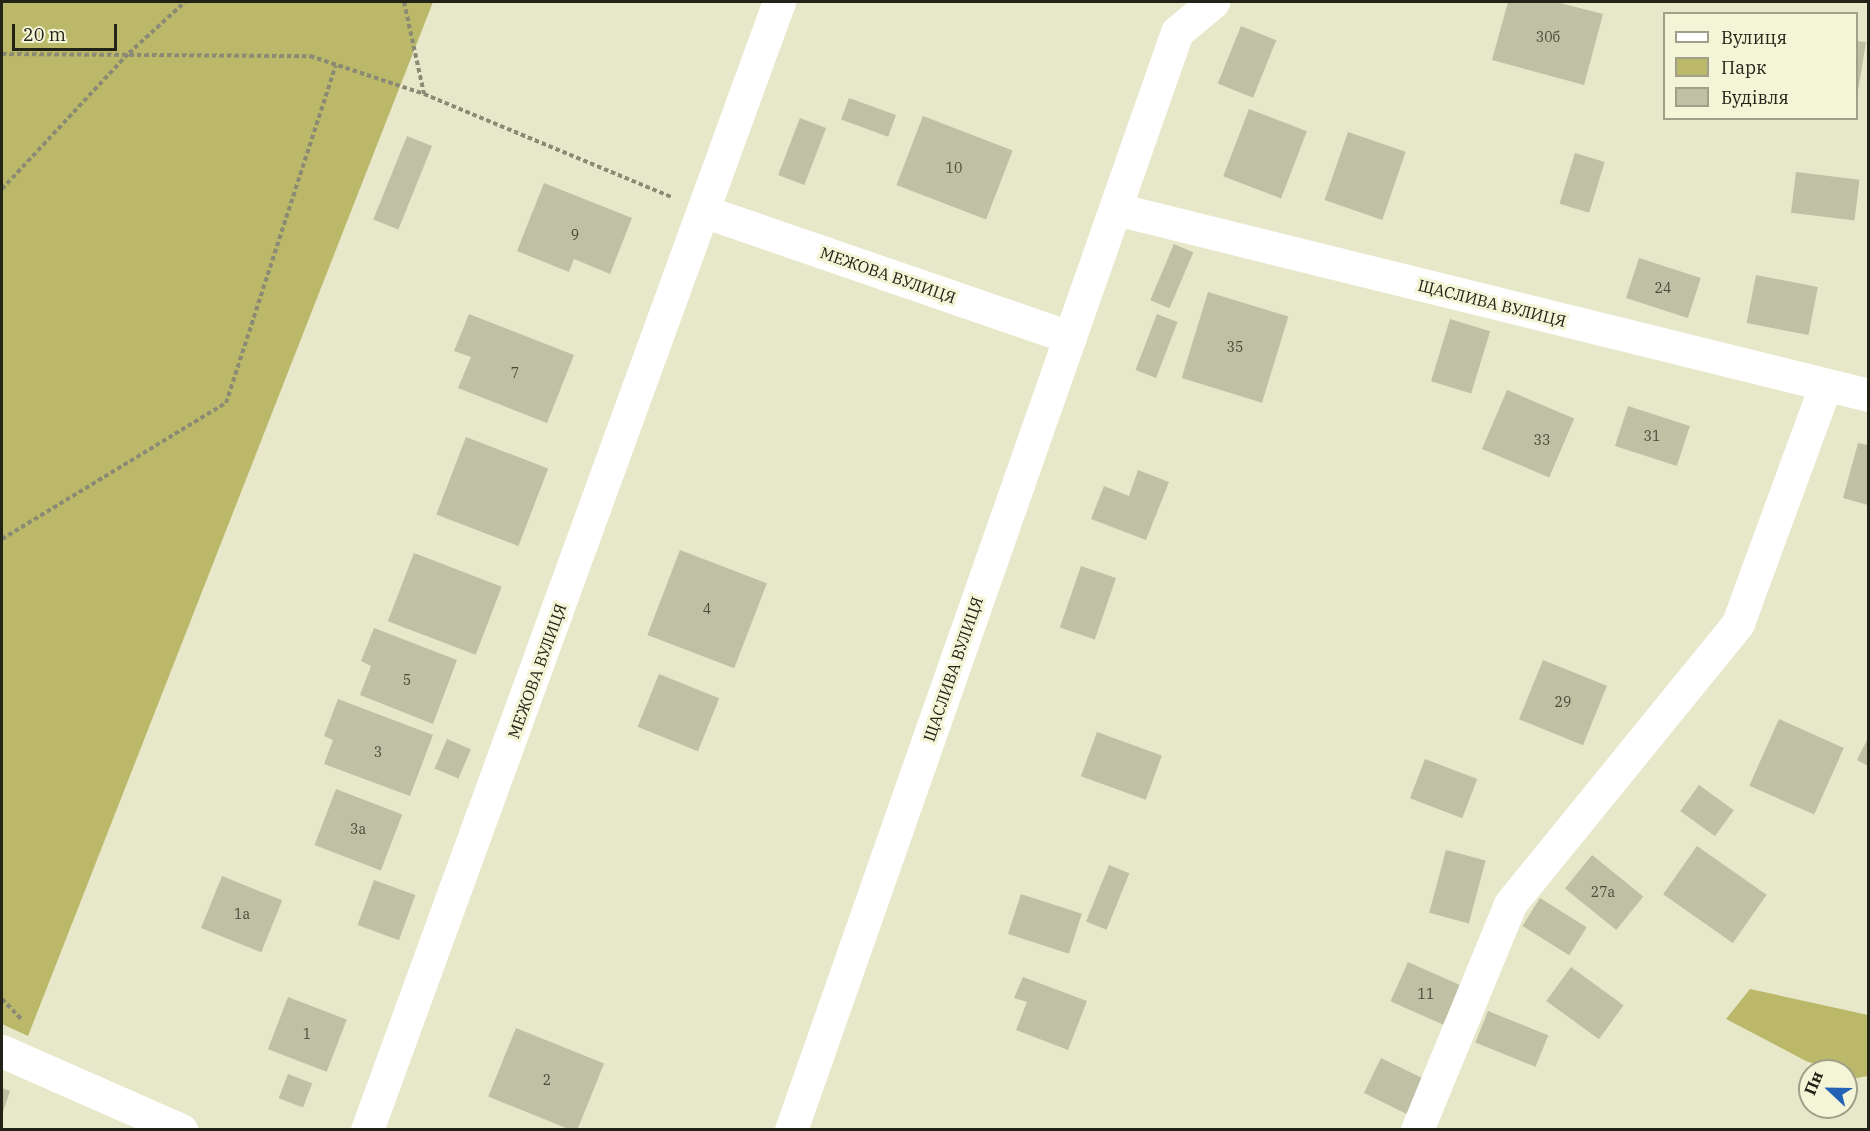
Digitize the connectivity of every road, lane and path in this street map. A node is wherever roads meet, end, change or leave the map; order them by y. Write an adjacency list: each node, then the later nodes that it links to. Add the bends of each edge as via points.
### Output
1 (185, 2): 5 (path)
2 (404, 2): 8 (path)
3 (779, 2): 11 (street, МЕЖОВА ВУЛИЦЯ)
4 (1213, 2): 10 (street, ЩАСЛИВА ВУЛИЦЯ, via 1177,32)
5 (129, 53): 6 (path); 7 (path, via 309,56); 9 (path)
6 (2, 54)
7 (336, 65): 8 (path); 15 (path, via 226,403)
8 (424, 94): 11 (path)
9 (2, 189)
10 (1116, 209): 12 (street, ЩАСЛИВА ВУЛИЦЯ); 13 (street, ЩАСЛИВА ВУЛИЦЯ)
11 (706, 212): 12 (street, МЕЖОВА ВУЛИЦЯ); 18 (street, МЕЖОВА ВУЛИЦЯ)
12 (1070, 337): 19 (street, ЩАСЛИВА ВУЛИЦЯ)
13 (1825, 386): 14 (street, ЩАСЛИВА ВУЛИЦЯ); 20 (street, via 1738,623 1510,904)
14 (1869, 395)
15 (2, 539)
16 (2, 1051): 17 (street)
17 (181, 1130)
18 (367, 1130)
19 (791, 1130)
20 (1417, 1130)

